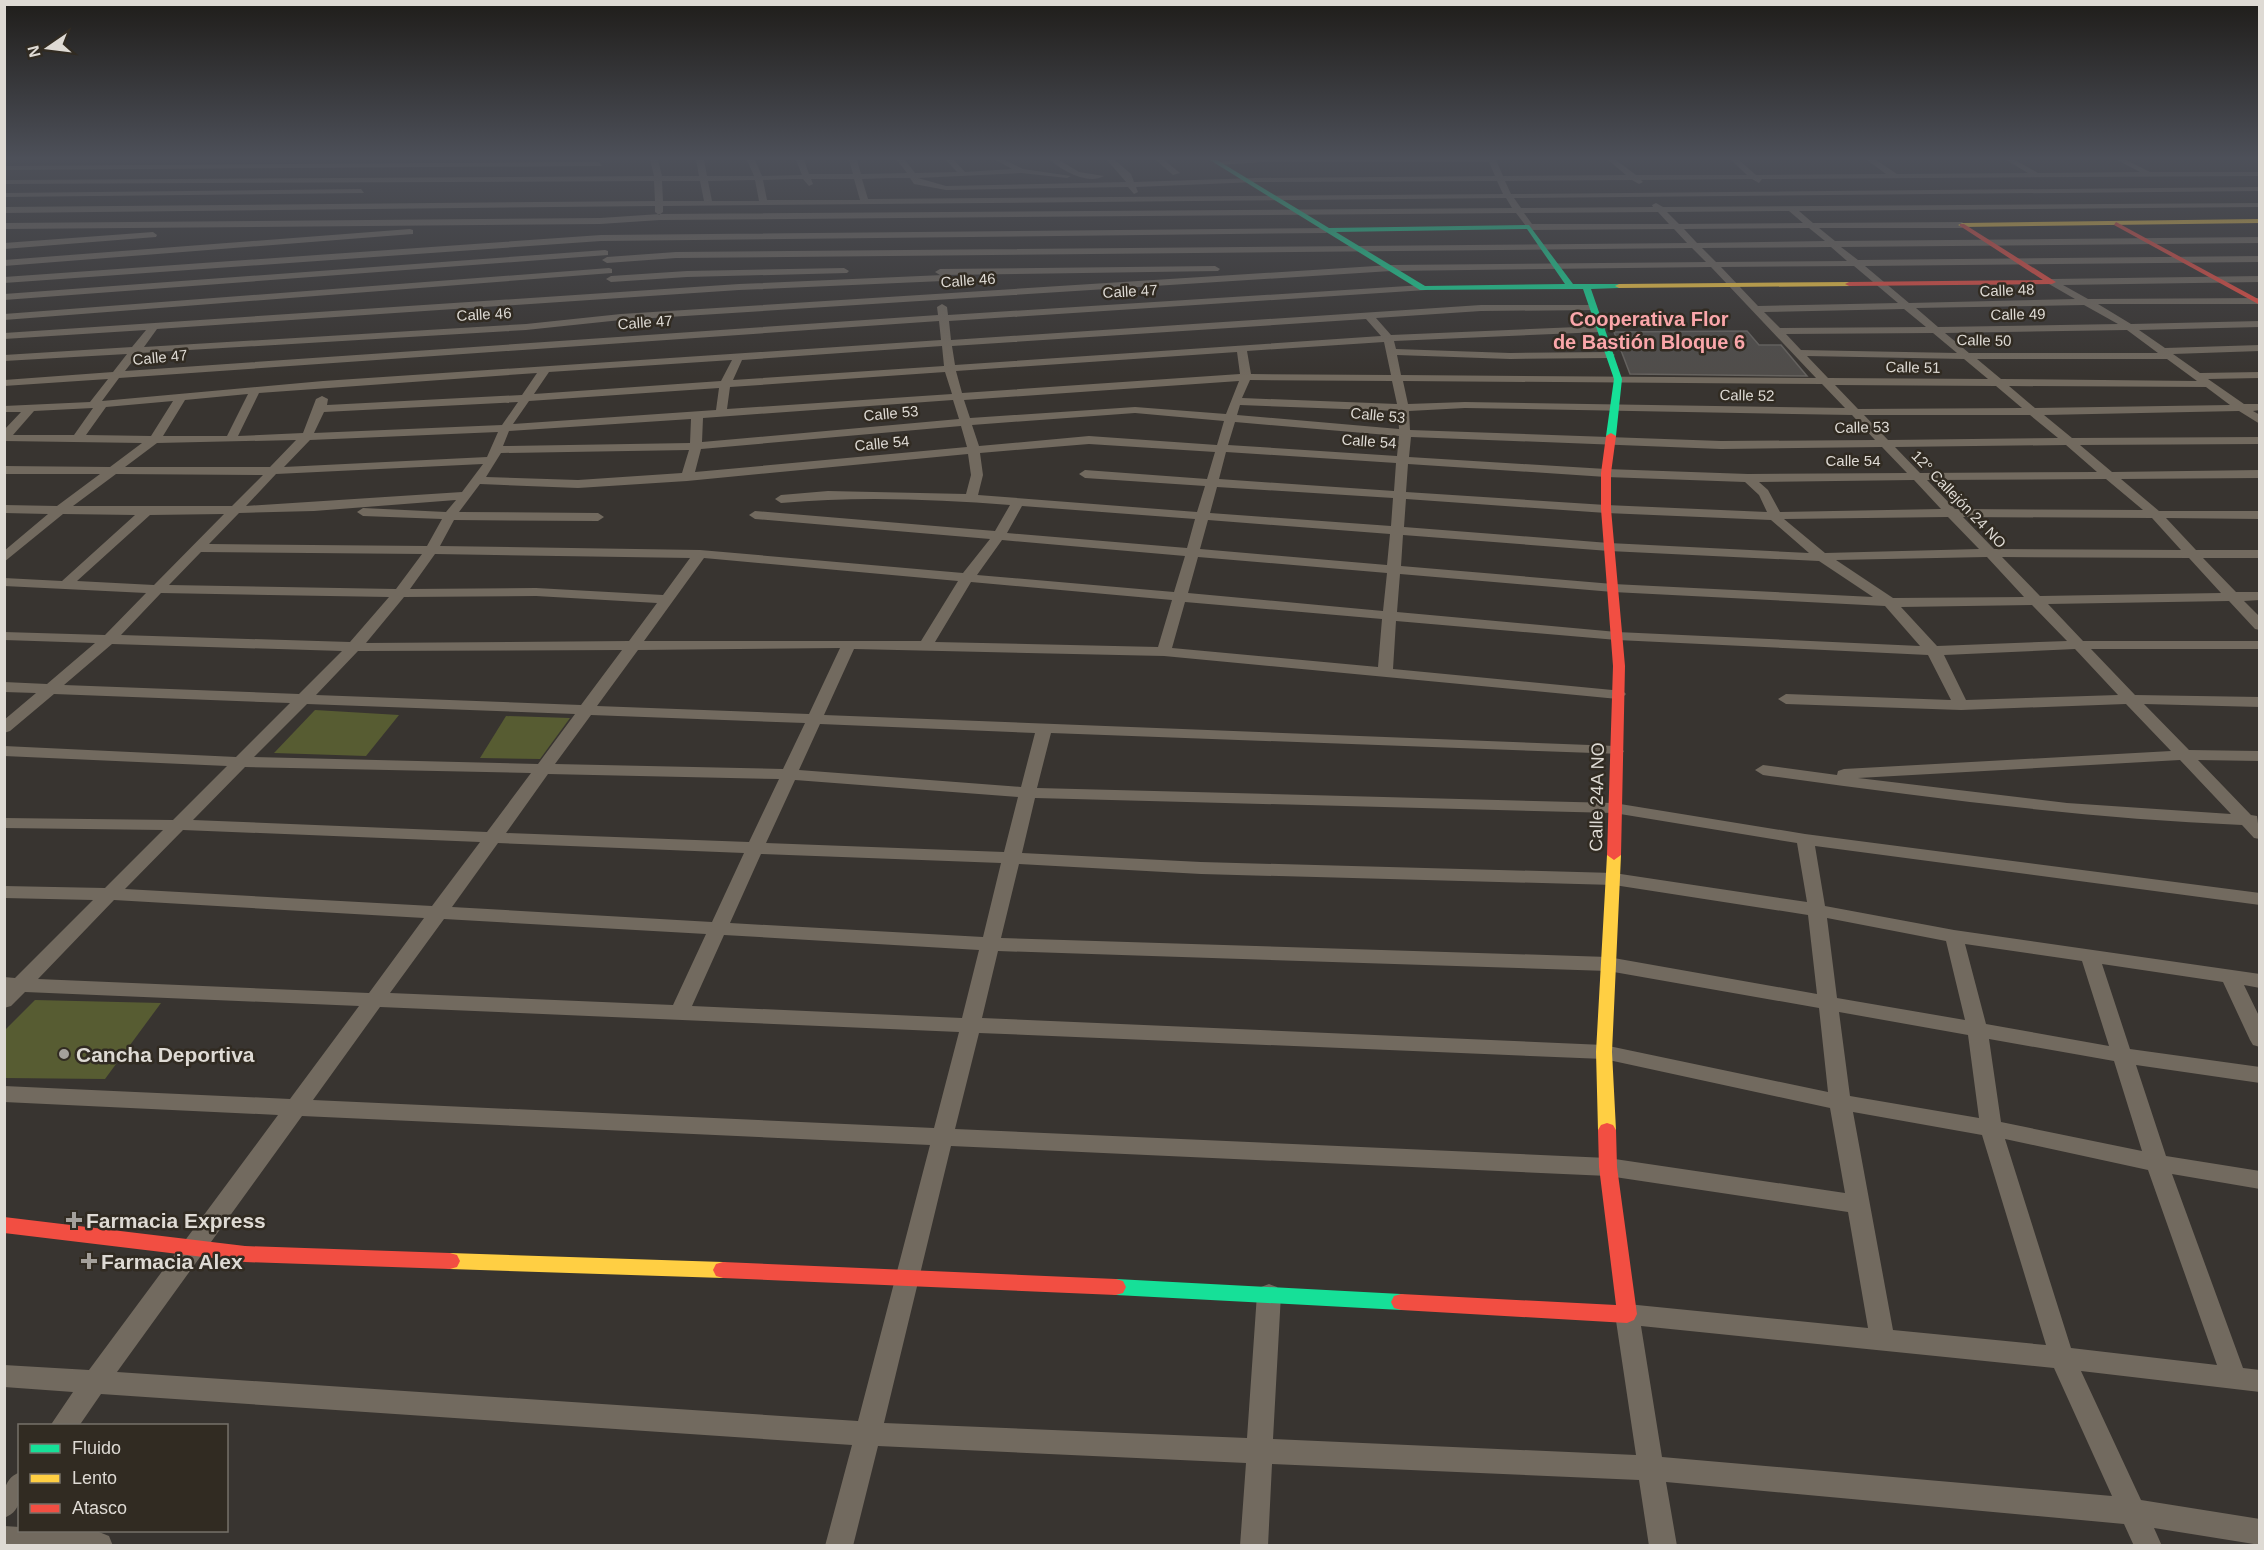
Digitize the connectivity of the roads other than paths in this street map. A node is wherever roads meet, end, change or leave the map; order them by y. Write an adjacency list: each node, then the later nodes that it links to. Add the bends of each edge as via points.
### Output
1 (137, 232): 15 (street)
2 (183, 232): 15 (street)
3 (409, 232): 21 (street)
4 (601, 232): 17 (street)
5 (761, 232): 16 (street)
6 (1102, 232): 14 (street)
7 (1144, 232): 27 (street)
8 (1330, 232): 26 (street)
9 (1533, 232): 23 (street)
10 (1680, 232): 24 (street, 12° Callejón 24 NO)
11 (1820, 232): 22 (street)
12 (1974, 232): 20 (street)
13 (2131, 232): 18 (street)
14 (1018, 233): 16 (street); 28 (street)
15 (134, 236): 25 (street); 30 (street)
16 (760, 236): 17 (street); 31 (street)
17 (601, 238): 32 (street); 36 (street)
18 (2145, 240): 19 (street); 20 (street); 34 (street)
19 (2259, 240)
20 (1990, 242): 22 (street); 35 (street)
21 (265, 243): 30 (street); 36 (street)
22 (1833, 243): 24 (street); 37 (street)
23 (1541, 245): 24 (street); 26 (street); 40 (street)
24 (1693, 245): 39 (street, 12° Callejón 24 NO)
25 (4, 246)
26 (1359, 248): 27 (street); 41 (street)
27 (1149, 251): 28 (street); 44 (street)
28 (1018, 252): 29 (street)
29 (941, 253): 31 (street); 47 (street)
30 (121, 254): 38 (street); 46 (street)
31 (750, 255): 32 (street)
32 (606, 257): 48 (street); 49 (street)
33 (2259, 259): 34 (street, Calle 46)
34 (2180, 260): 35 (street, Calle 46); 52 (street)
35 (2020, 261): 37 (street, Calle 46); 54 (street)
36 (257, 262): 46 (street); 49 (street)
37 (1856, 262): 39 (street, Calle 46); 55 (street)
38 (4, 263)
39 (1712, 263): 40 (street, Calle 46); 58 (street, 12° Callejón 24 NO)
40 (1554, 264): 41 (street, Calle 46); 56 (street)
41 (1391, 268): 42 (street, Calle 46); 59 (street)
42 (1357, 269): 44 (street); 53 (street, Calle 46)
43 (867, 270): 47 (street)
44 (1157, 270): 47 (street); 53 (street)
45 (855, 271): 48 (street)
46 (107, 273): 51 (street); 60 (street)
47 (940, 273): 61 (street); 62 (street)
48 (610, 275): 61 (street); 64 (street)
49 (250, 279): 60 (street); 64 (street)
50 (2259, 279): 52 (street, Calle 47)
51 (4, 280)
52 (2216, 280): 54 (street, Calle 47); 66 (street)
53 (1164, 282): 62 (street, Calle 46); 67 (street)
54 (2052, 282): 55 (street, Calle 47); 65 (street)
55 (1882, 284): 58 (street, Calle 47); 68 (street)
56 (1570, 286): 57 (street, Calle 47); 59 (street, Calle 47)
57 (1586, 286): 58 (street, Calle 47); 69 (street, Calle 24A NO)
58 (1735, 286): 70 (street, 12° Callejón 24 NO)
59 (1423, 288): 67 (street, Calle 47)
60 (94, 291): 63 (street)
61 (616, 296): 73 (street); 76 (street)
62 (942, 296): 73 (street, Calle 46); 74 (street)
63 (4, 297)
64 (241, 299): 72 (street); 75 (street)
65 (2086, 302): 66 (street, Calle 48); 68 (street, Calle 48); 79 (street)
66 (2258, 302)
67 (1178, 305): 74 (street, Calle 47); 80 (street)
68 (1910, 307): 70 (street, Calle 48); 82 (street)
69 (1594, 308): 71 (street, via 1481,308); 81 (street, Calle 24A NO)
70 (1756, 309): 83 (street, 12° Callejón 24 NO)
71 (1369, 316): 80 (street); 85 (street)
72 (4, 317)
73 (621, 317): 76 (street, Calle 46, via 526,327); 91 (street)
74 (942, 318): 86 (street); 91 (street, Calle 47)
75 (231, 321): 76 (street); 78 (street)
76 (408, 321): 89 (street, Calle 46); 94 (street)
77 (2259, 324): 79 (street, Calle 49)
78 (154, 325): 84 (street); 89 (street)
79 (2126, 325): 82 (street, Calle 49); 93 (street)
80 (1191, 328): 86 (street)
81 (1601, 329): 85 (street); 95 (street, Calle 24A NO)
82 (1937, 330): 83 (street, Calle 49); 96 (street)
83 (1777, 331): 92 (street, 12° Callejón 24 NO)
84 (4, 336)
85 (1388, 339): 88 (street); 90 (street)
86 (948, 344): 98 (street); 100 (street)
87 (2259, 348): 93 (street, Calle 50)
88 (1242, 350): 100 (street); 103 (street)
89 (134, 352): 97 (street, Calle 46); 105 (street)
90 (1391, 352): 95 (street); 104 (street)
91 (624, 353): 94 (street, Calle 47); 98 (street); 99 (street)
92 (1798, 354): 96 (street, Calle 50); 107 (street, 12° Callejón 24 NO)
93 (2166, 354): 96 (street, Calle 50, via 2065,358); 102 (street)
94 (396, 355): 105 (street, Calle 47)
95 (1610, 355): 106 (street, Calle 24A NO)
96 (1966, 355): 108 (street)
97 (4, 358)
98 (738, 358): 112 (street)
99 (545, 370): 110 (street); 116 (street)
100 (950, 370): 112 (street); 115 (street)
101 (2259, 375): 102 (street)
102 (2196, 376): 111 (street)
103 (1246, 377): 104 (street, Calle 51); 115 (street, Calle 51); 117 (street)
104 (1396, 377): 106 (street, Calle 51); 121 (street)
105 (114, 378): 109 (street, Calle 47); 118 (street)
106 (1618, 379): 107 (street, Calle 51); 122 (street, Calle 24A NO)
107 (1824, 381): 108 (street, Calle 51); 127 (street, 12° Callejón 24 NO)
108 (1999, 382): 111 (street, Calle 51); 126 (street)
109 (4, 383)
110 (323, 384): 113 (street); 125 (street)
111 (2207, 384): 123 (street)
112 (725, 385): 116 (street); 128 (street)
113 (256, 389): 114 (street); 139 (street)
114 (182, 396): 118 (street); 138 (street)
115 (958, 396): 128 (street, Calle 51); 132 (street)
116 (526, 398): 125 (street); 133 (street)
117 (1235, 401): 121 (street, Calle 52); 130 (street)
118 (98, 404): 120 (street); 137 (street)
119 (2259, 407): 123 (street, Calle 52)
120 (31, 408): 124 (street); 136 (street)
121 (1403, 408): 122 (street, Calle 52); 134 (street)
122 (1614, 408): 127 (street, Calle 52); 140 (street, Calle 24A NO)
123 (2240, 408): 126 (street, Calle 52); 131 (street)
124 (4, 409)
125 (320, 409): 135 (street)
126 (2031, 410): 127 (street, Calle 52); 143 (street)
127 (1854, 412): 141 (street, 12° Callejón 24 NO)
128 (721, 413): 129 (street, Calle 51)
129 (697, 414): 133 (street, Calle 51); 144 (street)
130 (1231, 417): 132 (street, Calle 53, via 1135,410); 134 (street, Calle 53); 145 (street)
131 (2259, 421)
132 (965, 422): 144 (street, Calle 53); 146 (street)
133 (505, 428): 135 (street, Calle 51); 147 (street)
134 (1405, 433): 140 (street, Calle 53); 148 (street)
135 (307, 436): 139 (street, Calle 51); 151 (street)
136 (4, 437): 137 (street, Calle 51)
137 (78, 438): 138 (street, Calle 51)
138 (155, 439): 139 (street, Calle 51); 150 (street)
139 (231, 439)
140 (1611, 439): 141 (street, Calle 53, via 1721,445); 152 (street, Calle 24A NO)
141 (1882, 441): 143 (street, Calle 53); 155 (street, 12° Callejón 24 NO)
142 (2259, 441): 143 (street, Calle 53)
143 (2069, 442): 156 (street)
144 (696, 446): 147 (street, Calle 53); 157 (street)
145 (1222, 447): 146 (street, Calle 54, via 1089,440); 148 (street, Calle 54); 160 (street)
146 (974, 451): 157 (street, Calle 54); 163 (street, via 977,475)
147 (494, 455): 151 (street, Calle 53); 159 (street)
148 (1403, 459): 152 (street, Calle 54); 162 (street)
149 (4, 470): 150 (street, Calle 53)
150 (114, 471): 151 (street, Calle 53); 170 (street)
151 (272, 471): 167 (street)
152 (1606, 473): 158 (street, Calle 54); 169 (street, Calle 24A NO)
153 (1085, 474): 160 (street)
154 (2259, 474): 156 (street, Calle 54)
155 (1915, 476): 156 (street, Calle 54); 158 (street, Calle 54); 172 (street, 12° Callejón 24 NO)
156 (2109, 476): 173 (street)
157 (687, 477): 159 (street, Calle 54, via 578,484)
158 (1749, 478): 179 (street, via 1764,493)
159 (479, 480): 161 (street)
160 (1212, 483): 162 (street); 178 (street)
161 (466, 495): 166 (street); 176 (street)
162 (1400, 495): 169 (street); 181 (street)
163 (971, 498): 164 (street, via 828,495); 165 (street)
164 (782, 499)
165 (1018, 501): 178 (street); 182 (street)
166 (314, 507): 167 (street); 176 (street)
167 (234, 508): 171 (street); 184 (street)
168 (10, 509): 170 (street); 180 (street)
169 (1606, 509): 179 (street); 183 (street, Calle 24A NO)
170 (60, 510): 171 (street); 192 (street)
171 (147, 511): 196 (street)
172 (1950, 513): 173 (street); 179 (street); 187 (street, 12° Callejón 24 NO)
173 (2154, 513): 174 (street); 188 (street)
174 (2259, 514)
175 (755, 515): 182 (street)
176 (450, 516): 177 (street); 185 (street)
177 (598, 516)
178 (1203, 516): 181 (street); 186 (street)
179 (1776, 516): 191 (street)
180 (4, 517)
181 (1397, 531): 183 (street); 193 (street)
182 (998, 537): 186 (street); 194 (street)
183 (1609, 547): 191 (street); 197 (street, Calle 24A NO)
184 (196, 548): 185 (street); 198 (street)
185 (430, 552): 189 (street, via 575,550); 199 (street)
186 (1192, 552): 193 (street); 202 (street)
187 (1989, 553): 188 (street); 191 (street); 204 (street, 12° Callejón 24 NO)
188 (2191, 553): 190 (street); 200 (street)
189 (700, 554): 194 (street); 203 (street)
190 (2259, 554)
191 (1822, 557): 205 (street)
192 (4, 558)
193 (1394, 569): 197 (street); 206 (street)
194 (967, 578): 202 (street); 215 (street)
195 (4, 582): 196 (street)
196 (65, 585): 198 (street)
197 (1613, 588): 205 (street); 209 (street, Calle 24A NO)
198 (156, 589): 199 (street); 210 (street)
199 (400, 593): 203 (street, via 537,592); 216 (street)
200 (2231, 596): 201 (street); 204 (street); 207 (street)
201 (2259, 596)
202 (1180, 597): 206 (street); 218 (street)
203 (667, 599): 212 (street)
204 (2033, 599): 205 (street); 213 (street, 12° Callejón 24 NO)
205 (1889, 602): 217 (street)
206 (1390, 616): 209 (street); 219 (street)
207 (2259, 626)
208 (4, 636): 210 (street)
209 (1617, 636): 217 (street); 222 (street, Calle 24A NO)
210 (108, 640): 216 (street); 221 (street)
211 (849, 644): 212 (street); 215 (street); 229 (street)
212 (634, 645): 216 (street); 228 (street)
213 (2077, 645): 214 (street); 217 (street); 225 (street, 12° Callejón 24 NO)
214 (2259, 645)
215 (925, 646): 218 (street)
216 (354, 647): 223 (street)
217 (1933, 651): 227 (street)
218 (1164, 652): 219 (street)
219 (1386, 672): 222 (street)
220 (4, 687): 221 (street)
221 (51, 688): 223 (street); 230 (street)
222 (1618, 694): 233 (street, Calle 24A NO)
223 (304, 698): 228 (street); 236 (street)
224 (1786, 699): 227 (street)
225 (2129, 699): 226 (street); 227 (street); 234 (street, 12° Callejón 24 NO)
226 (2259, 702)
227 (1961, 705)
228 (588, 709): 229 (street); 237 (street)
229 (813, 718): 231 (street); 239 (street)
230 (4, 728)
231 (1044, 728): 233 (street); 241 (street)
232 (4, 751): 236 (street)
233 (1616, 751): 242 (street, Calle 24A NO)
234 (2184, 754): 235 (street); 240 (street); 243 (street, 12° Callejón 24 NO)
235 (2259, 756)
236 (240, 762): 237 (street); 245 (street)
237 (544, 769): 239 (street); 247 (street)
238 (1763, 771): 240 (street)
239 (787, 774): 241 (street); 249 (street)
240 (1805, 776): 243 (street, via 2112,813)
241 (1028, 793): 242 (street); 250 (street)
242 (1614, 808): 248 (street); 251 (street, Calle 24A NO)
243 (2254, 820): 246 (street, 12° Callejón 24 NO)
244 (4, 823): 245 (street)
245 (178, 825): 247 (street); 253 (street)
246 (2259, 834)
247 (494, 838): 249 (street); 256 (street)
248 (1805, 839): 254 (street); 255 (street)
249 (754, 848): 250 (street); 257 (street)
250 (1011, 858): 251 (street, via 1201,868); 259 (street)
251 (1614, 879): 255 (street); 261 (street, Calle 24A NO)
252 (4, 892): 253 (street)
253 (110, 894): 256 (street); 264 (street)
254 (2259, 899)
255 (1817, 910): 258 (street); 267 (street)
256 (439, 913): 257 (street); 265 (street)
257 (717, 929): 259 (street); 268 (street)
258 (1954, 936): 260 (street); 270 (street)
259 (990, 944): 261 (street); 269 (street)
260 (2090, 956): 262 (street); 273 (street)
261 (1608, 964): 267 (street); 272 (street, Calle 24A NO)
262 (2230, 977): 263 (street); 271 (street)
263 (2259, 981)
264 (12, 984): 265 (street); 266 (street)
265 (375, 1000): 268 (street); 277 (street)
266 (4, 1001)
267 (1827, 1003): 270 (street); 276 (street)
268 (678, 1013): 269 (street)
269 (969, 1025): 272 (street); 279 (street)
270 (1977, 1029): 273 (street); 278 (street)
271 (2259, 1040)
272 (1604, 1052): 276 (street); 281 (street, Calle 24A NO)
273 (2120, 1055): 274 (street); 280 (street)
274 (2259, 1075)
275 (4, 1094): 277 (street)
276 (1840, 1102): 278 (street); 283 (street)
277 (296, 1107): 279 (street); 285 (street)
278 (1991, 1128): 280 (street); 290 (street)
279 (943, 1137): 281 (street); 286 (street)
280 (2157, 1163): 282 (street); 292 (street)
281 (1608, 1167): 283 (street); 288 (street, Calle 24A NO)
282 (2259, 1180)
283 (1859, 1204): 289 (street)
284 (4, 1225): 285 (street)
285 (192, 1249): 286 (street, via 245,1254); 294 (street)
286 (910, 1276): 287 (street); 296 (street)
287 (1269, 1294): 288 (street); 297 (street)
288 (1627, 1314): 289 (street); 298 (street)
289 (1882, 1341): 290 (street)
290 (2062, 1358): 292 (street); 301 (street)
291 (4, 1376): 294 (street)
292 (2234, 1378): 293 (street)
293 (2259, 1381)
294 (95, 1382): 295 (street); 296 (street)
295 (64, 1424)
296 (869, 1434): 297 (street); 305 (street)
297 (1259, 1450): 298 (street); 306 (street)
298 (1649, 1468): 301 (street); 307 (street)
299 (18, 1488): 300 (street)
300 (4, 1505)
301 (2130, 1510): 302 (street); 308 (street)
302 (2259, 1532)
303 (4, 1539): 304 (street)
304 (99, 1545)
305 (839, 1545)
306 (1254, 1545)
307 (1663, 1545)
308 (2148, 1545)

